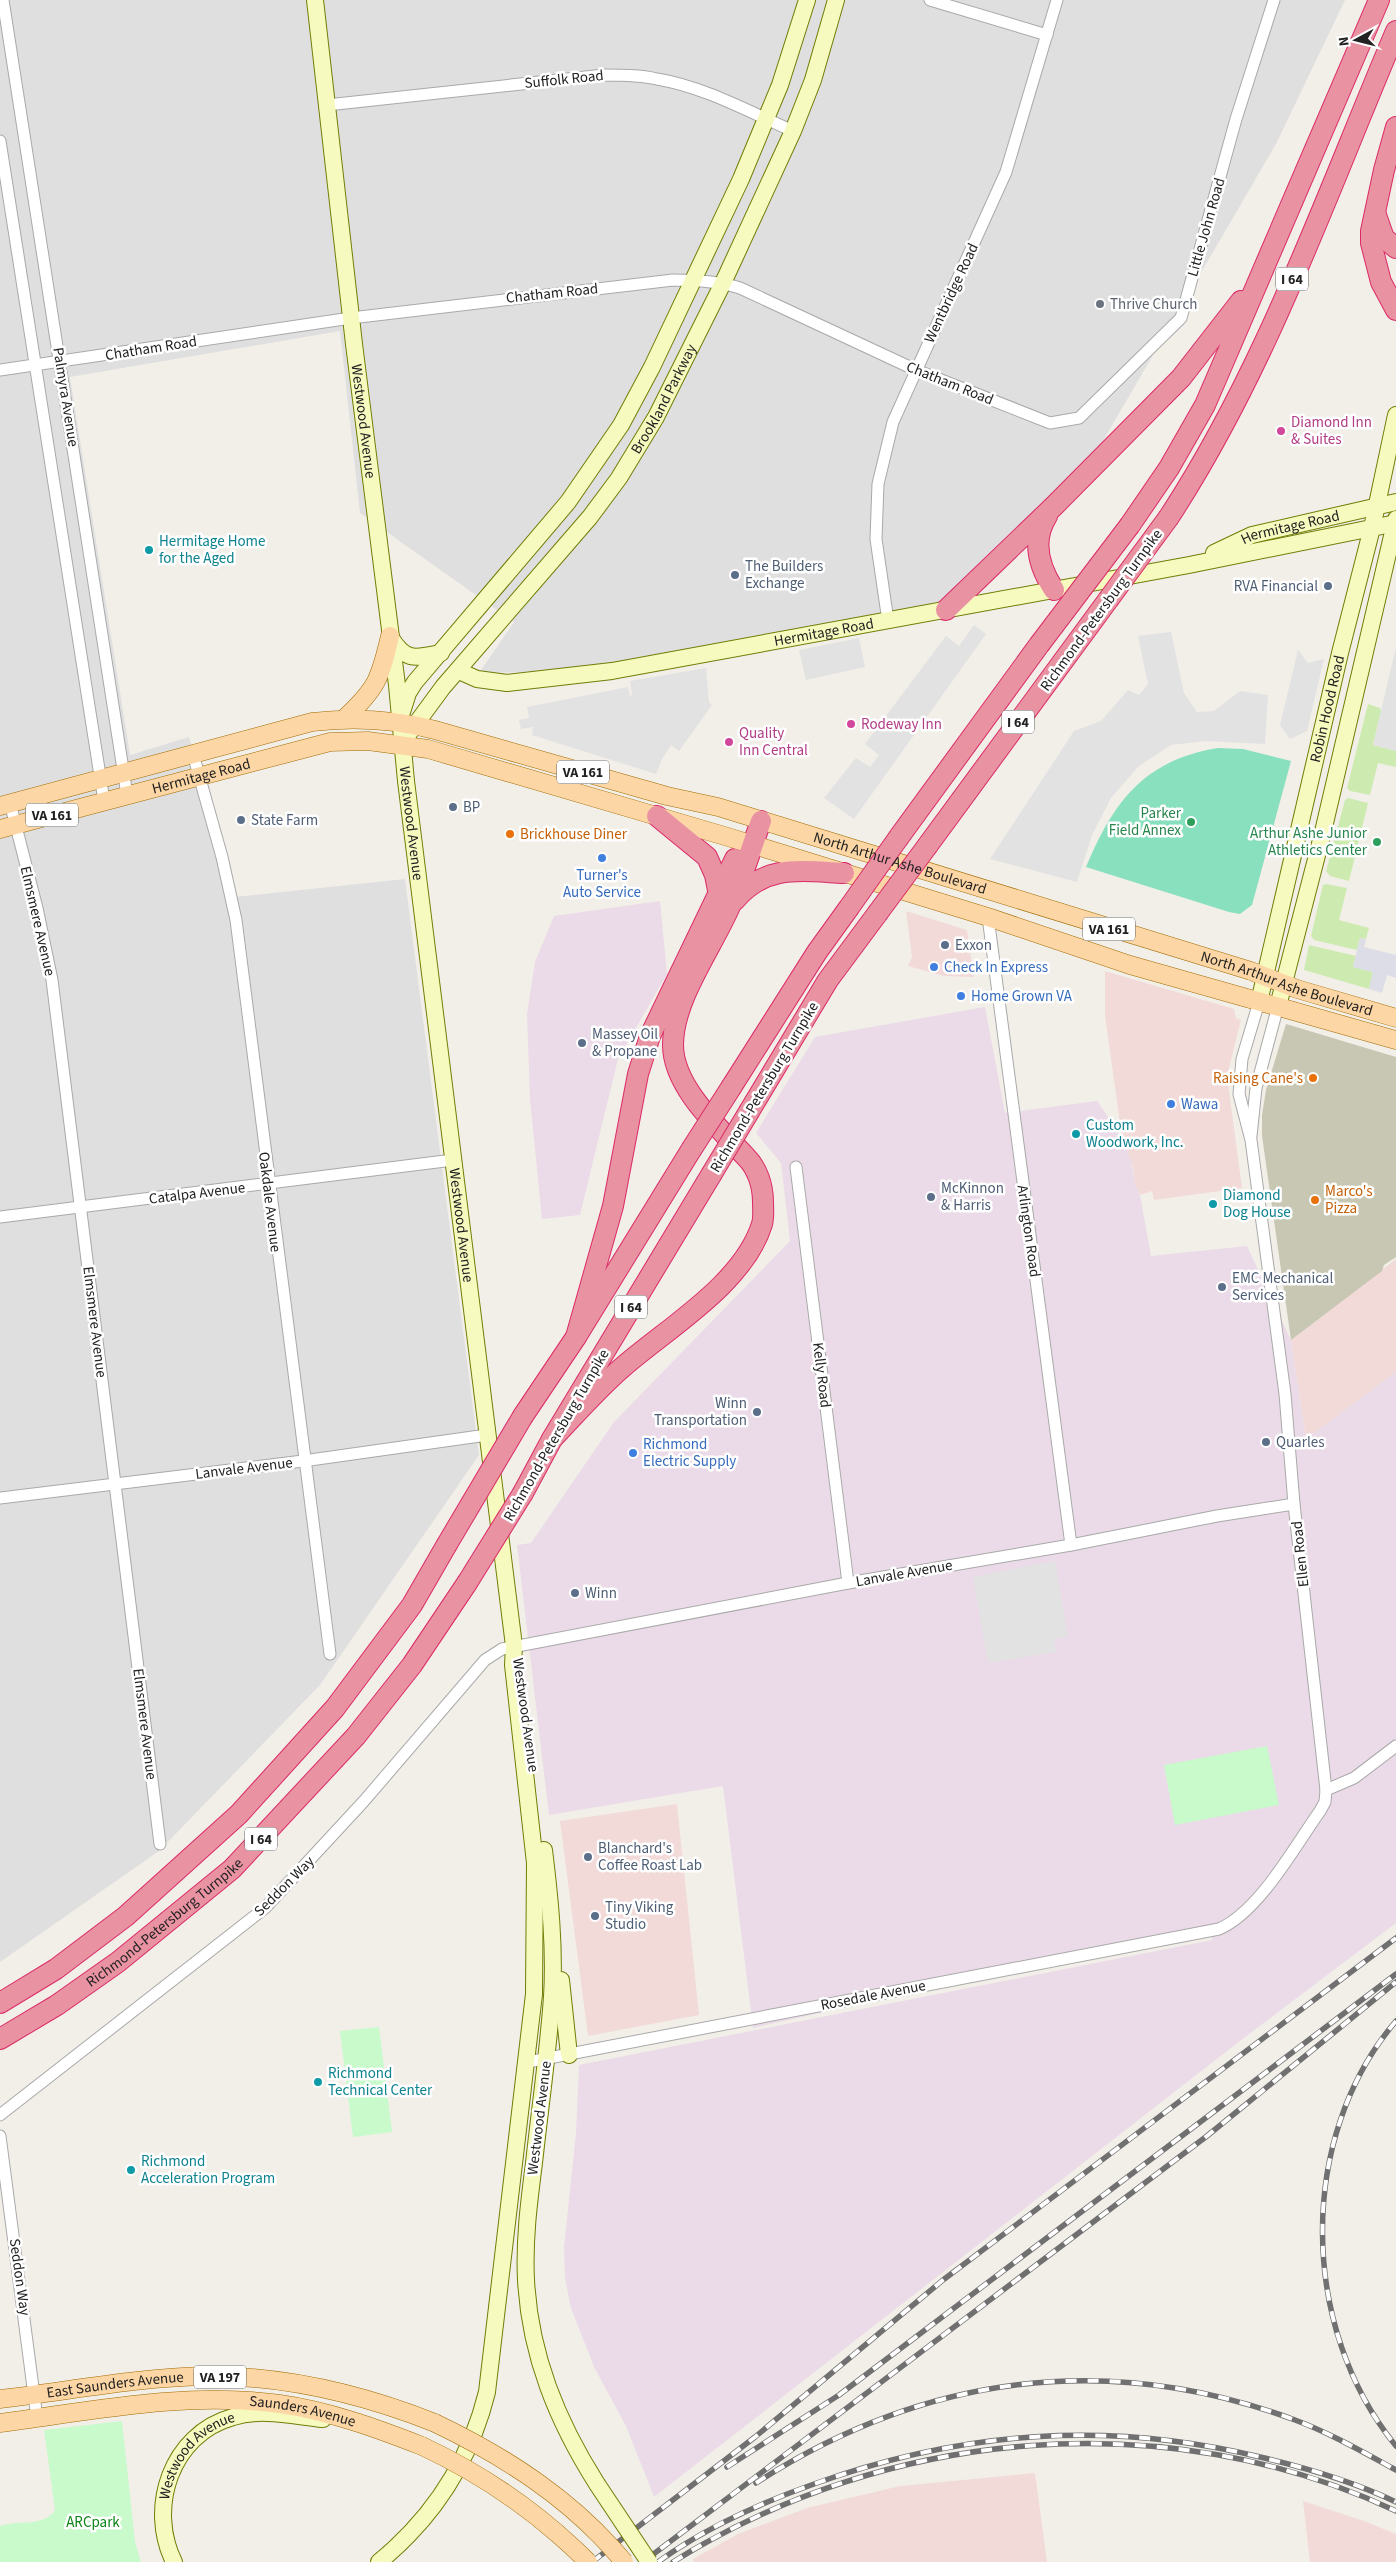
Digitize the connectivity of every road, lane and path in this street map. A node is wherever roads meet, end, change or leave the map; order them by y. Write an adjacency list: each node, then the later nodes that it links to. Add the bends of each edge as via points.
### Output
1 (3, 0): 23 (street, Palmyra Avenue)
2 (315, 0): 11 (main road, Westwood Avenue)
3 (807, 0): 12 (main road, Brookland Parkway)
4 (836, 0): 14 (main road, Brookland Parkway, via 813,80)
5 (930, 0): 10 (street)
6 (1057, 0): 10 (street, Wentbridge Road)
7 (1274, 0): 28 (street, Little John Road, via 1236,119 1181,318)
8 (1380, 0): 18 (highway, Richmond-Petersburg Turnpike / I 64)
9 (1396, 31): 75 (highway, Richmond-Petersburg Turnpike / I 64, bridge, via 1266,338 1212,450 1169,517 828,980)
10 (1047, 35): 26 (street, Wentbridge Road, via 1006,172)
11 (326, 105): 12 (street, Suffolk Road, via 604,74 658,79 687,86); 22 (main road, Westwood Avenue)
12 (766, 119): 14 (street, Suffolk Road); 19 (main road, Brookland Parkway, via 742,178)
13 (1396, 127): 16 (highway)
14 (793, 131): 20 (main road, Brookland Parkway)
15 (0, 141): 24 (street, Palmyra Avenue)
16 (1376, 214): 17 (highway, via 1380,231); 21 (highway, via 1371,231 1373,255 1381,282)
17 (1396, 248)
18 (1264, 269): 30 (highway, via 1181,378); 73 (highway, Richmond-Petersburg Turnpike / I 64, bridge, via 1205,405 1169,468 1130,526 1039,645 816,952)
19 (693, 280): 20 (street, Chatham Road); 22 (street, Chatham Road); 39 (main road, Brookland Parkway, via 644,382 603,454 568,502)
20 (723, 283): 26 (street, Chatham Road); 40 (main road, Brookland Parkway, via 656,417 619,478 590,518)
21 (1396, 310)
22 (350, 318): 23 (street, Chatham Road); 38 (main road, Westwood Avenue)
23 (60, 361): 24 (street, Chatham Road); 46 (street, Palmyra Avenue)
24 (36, 365): 25 (street, Chatham Road); 48 (street, Palmyra Avenue)
25 (0, 370)
26 (916, 370): 28 (street, Chatham Road, via 1050,423); 37 (street, Wentbridge Road, via 893,422 878,484 876,539)
27 (1396, 415): 31 (main road, Robin Hood Road)
28 (1079, 418)
29 (1396, 502): 31 (main road, Hermitage Road)
30 (1054, 506): 35 (highway, via 1042,524 1038,548 1042,572); 36 (highway)
31 (1377, 507): 33 (main road, Robin Hood Road); 34 (main road, Hermitage Road, via 1252,535)
32 (1396, 522): 33 (main road, Hermitage Road); 55 (main road, Robin Hood Road)
33 (1372, 528): 34 (main road, Hermitage Road); 45 (main road, Robin Hood Road)
34 (1189, 565): 35 (main road, Hermitage Road)
35 (1054, 590): 36 (main road, Hermitage Road)
36 (946, 610): 37 (main road, Hermitage Road)
37 (888, 621): 40 (main road, Hermitage Road, via 579,676 501,683 477,679)
38 (390, 636): 39 (main road, via 399,651 406,655); 41 (main road, via 379,679 371,693); 42 (main road, Westwood Avenue)
39 (441, 654): 42 (main road, Brookland Parkway, via 408,694)
40 (459, 671): 42 (main road, Brookland Parkway)
41 (345, 718): 42 (main road, Hermitage Road / VA 161); 44 (main road, Hermitage Road / VA 161, via 289,727)
42 (407, 723): 43 (main road, Brookland Parkway); 53 (main road, North Arthur Ashe Boulevard / VA 161)
43 (402, 744): 47 (main road, Hermitage Road / VA 161, via 356,740 330,742); 52 (main road, North Arthur Ashe Boulevard / VA 161); 68 (main road, Westwood Avenue)
44 (193, 754): 46 (main road, Hermitage Road / VA 161); 47 (street, Oakdale Avenue)
45 (1315, 757): 55 (main road, via 1326,767 1327,779 1319,815); 61 (main road, Robin Hood Road)
46 (124, 772): 48 (main road, Hermitage Road / VA 161); 49 (street, Palmyra Avenue)
47 (199, 775): 49 (main road, Hermitage Road / VA 161); 70 (street, Oakdale Avenue, via 232,896)
48 (100, 779): 50 (street, Palmyra Avenue); 51 (main road, Hermitage Road / VA 161)
49 (127, 795): 50 (main road, Hermitage Road / VA 161)
50 (104, 801): 54 (main road, Hermitage Road / VA 161)
51 (5, 805): 54 (street, Elmsmere Avenue)
52 (657, 816): 56 (main road, North Arthur Ashe Boulevard / VA 161); 58 (highway, via 707,857)
53 (757, 820): 56 (highway); 60 (main road, North Arthur Ashe Boulevard / VA 161)
54 (8, 827): 71 (street, Elmsmere Avenue, via 47,950)
55 (1322, 836): 62 (main road, Robin Hood Road)
56 (747, 844): 57 (main road, North Arthur Ashe Boulevard / VA 161); 58 (highway)
57 (844, 873): 58 (highway, via 802,871 763,876); 59 (main road, North Arthur Ashe Boulevard / VA 161)
58 (725, 900): 73 (highway, via 650,1036 638,1074 603,1246); 75 (highway, via 683,1002 674,1034 674,1058 682,1080 702,1108 750,1160 763,1194 762,1223 734,1273 622,1368)
59 (988, 917): 60 (main road, via 993,911 1007,907 1078,927); 63 (main road, North Arthur Ashe Boulevard / VA 161, via 1130,965); 80 (street, Arlington Road)
60 (1122, 933): 61 (main road, North Arthur Ashe Boulevard / VA 161)
61 (1265, 977): 62 (main road, North Arthur Ashe Boulevard / VA 161); 63 (main road, Robin Hood Road)
62 (1284, 985): 64 (main road, Robin Hood Road); 65 (main road, North Arthur Ashe Boulevard / VA 161)
63 (1259, 1002): 64 (main road, North Arthur Ashe Boulevard / VA 161); 67 (street, Ellen Road, via 1242,1059 1239,1082 1240,1104)
64 (1278, 1006): 66 (main road, North Arthur Ashe Boulevard / VA 161); 67 (street, Ellen Road, via 1256,1088)
65 (1396, 1018)
66 (1396, 1040)
67 (1251, 1140): 79 (street, Ellen Road, via 1286,1394)
68 (453, 1160): 70 (street, Catalpa Avenue); 74 (main road, Westwood Avenue)
69 (796, 1167): 81 (street, Kelly Road)
70 (268, 1184): 71 (street, Catalpa Avenue); 76 (street, Oakdale Avenue)
71 (80, 1207): 72 (street, Catalpa Avenue); 77 (street, Elmsmere Avenue)
72 (0, 1217)
73 (576, 1337): 89 (highway, Richmond-Petersburg Turnpike / I 64, bridge, via 523,1416 412,1605 335,1708 240,1814 126,1916 56,1969)
74 (487, 1435): 76 (street, Lanvale Avenue); 82 (main road, Westwood Avenue)
75 (552, 1439): 90 (highway, Richmond-Petersburg Turnpike / I 64, bridge, via 467,1583 412,1665 356,1736 232,1870 118,1962 57,2005)
76 (303, 1461): 77 (street, Lanvale Avenue); 83 (street, Oakdale Avenue)
77 (115, 1484): 78 (street, Lanvale Avenue); 86 (street, Elmsmere Avenue)
78 (0, 1498)
79 (1294, 1504): 80 (street, Lanvale Avenue); 85 (street, Ellen Road)
80 (1071, 1544): 81 (street, Lanvale Avenue)
81 (848, 1583): 82 (street, Lanvale Avenue)
82 (514, 1646): 87 (main road, Westwood Avenue, via 521,1660); 93 (main road, Westwood Avenue, via 513,1665 536,1884 534,1994); 94 (street, Seddon Way, via 485,1660 364,1801 265,1908)
83 (330, 1654)
84 (1396, 1746): 85 (street, via 1354,1778)
85 (1326, 1790): 88 (street, Ellen Road, via 1320,1811 1258,1898 1242,1916)
86 (160, 1844)
87 (551, 1923): 91 (main road, via 559,1960); 92 (main road, Westwood Avenue, via 552,1995)
88 (1219, 1929): 91 (street, Rosedale Avenue)
89 (0, 2004)
90 (0, 2039)
91 (569, 2055): 92 (street, Rosedale Avenue)
92 (546, 2059): 93 (street, Rosedale Avenue); 105 (main road, Westwood Avenue, bridge, via 527,2223 528,2307 546,2386 566,2433)
93 (528, 2062): 102 (main road, Westwood Avenue, via 492,2360 482,2412 466,2452 437,2503)
94 (0, 2115)
95 (0, 2136): 96 (street, Seddon Way)
96 (34, 2395): 97 (main road, East Saunders Avenue / VA 197); 98 (street, Seddon Way); 104 (main road, East Saunders Avenue / VA 197, bridge, via 207,2376 252,2378 341,2391 395,2407 483,2447 539,2484 590,2526)
97 (0, 2399)
98 (37, 2418): 99 (main road, Saunders Avenue / VA 197); 100 (main road, Saunders Avenue / VA 197, via 144,2404 234,2400 295,2406)
99 (0, 2422)
100 (359, 2423): 101 (main road, Westwood Avenue, via 250,2413 219,2421 196,2438 177,2459 164,2491 164,2530); 103 (main road, Saunders Avenue / VA 197, bridge, via 450,2459 505,2492)
101 (174, 2562)
102 (379, 2562)
103 (588, 2562)
104 (624, 2562)
105 (649, 2562)

